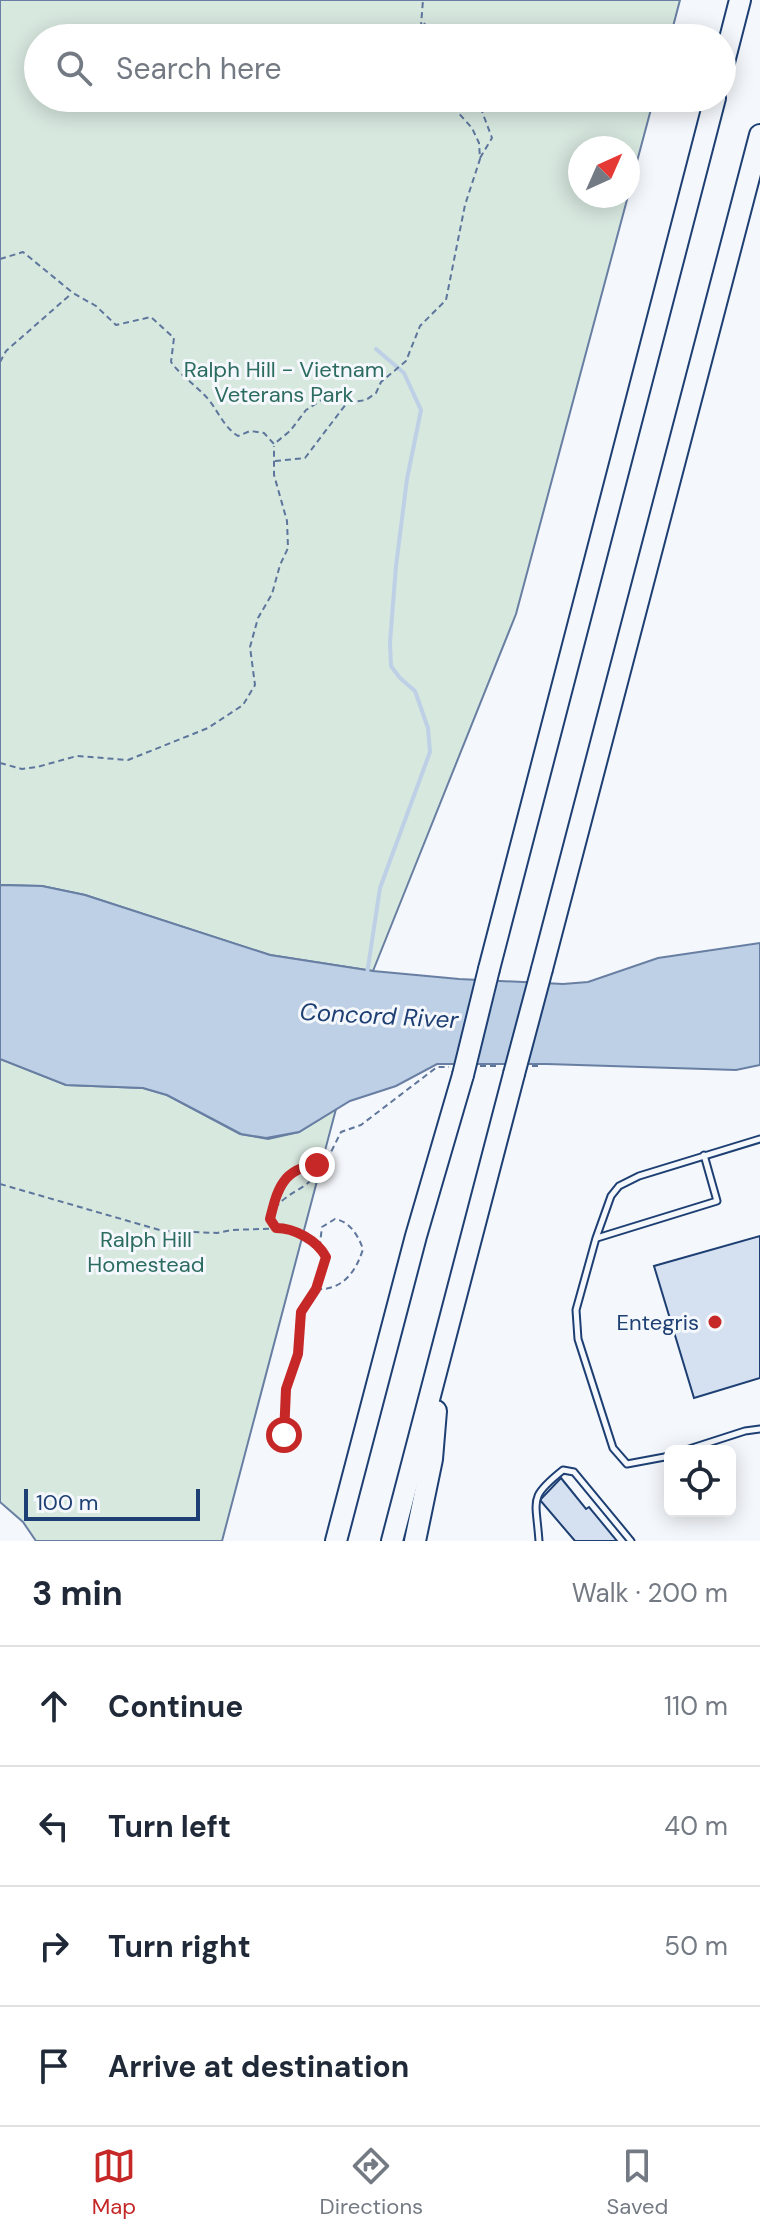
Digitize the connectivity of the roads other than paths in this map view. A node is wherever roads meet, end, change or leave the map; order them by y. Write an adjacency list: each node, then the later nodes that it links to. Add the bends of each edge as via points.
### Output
1 (740, 0): 2 (highway)
2 (734, 24)
3 (711, 112): 12 (highway, bridge)
4 (760, 135): 8 (highway, bridge)
5 (760, 1139): 6 (lane)
6 (704, 1155): 7 (lane, via 619,1186); 7 (lane, via 717,1201)
7 (596, 1238): 11 (lane, via 576,1310 578,1339 613,1448 627,1464)
8 (439, 1360): 13 (highway); 14 (highway, via 432,1459)
9 (760, 1429): 10 (lane)
10 (702, 1445)
11 (664, 1457)
12 (336, 1541)
13 (392, 1541)
14 (415, 1541)
15 (539, 1541): 16 (lane, via 536,1496 563,1470 574,1472)
16 (631, 1541)

